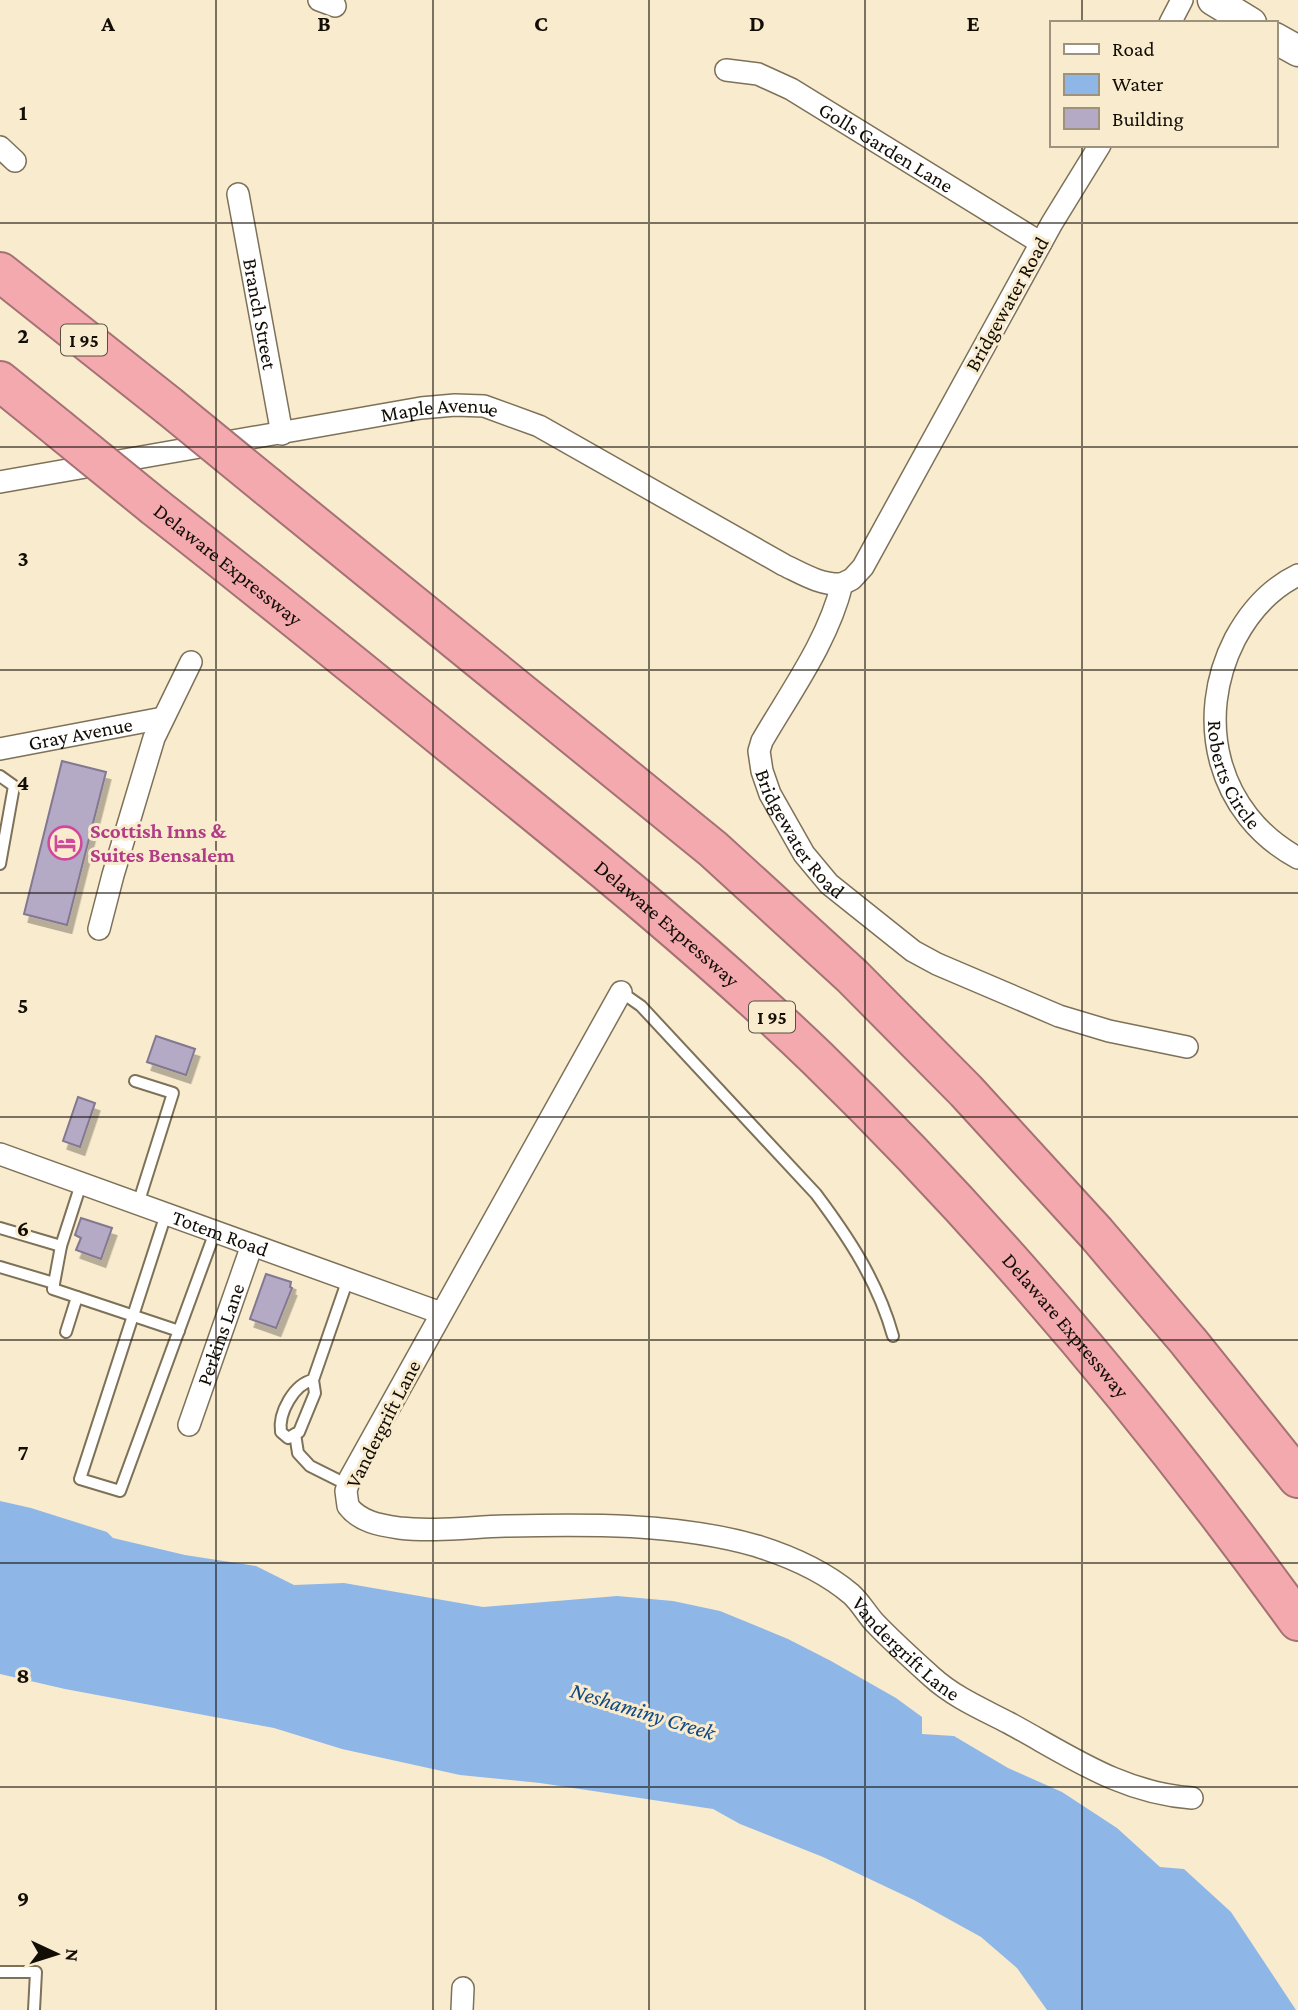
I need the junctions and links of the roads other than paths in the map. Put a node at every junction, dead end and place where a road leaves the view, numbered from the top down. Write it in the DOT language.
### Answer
graph roads {
  1 [pos="1182,0"];
  2 [pos="1213,0"];
  3 [pos="1171,21"];
  4 [pos="1248,21"];
  5 [pos="1277,38"];
  6 [pos="1298,51"];
  7 [pos="726,70"];
  8 [pos="1099,147"];
  9 [pos="239,194"];
  10 [pos="1041,243"];
  11 [pos="0,272"];
  12 [pos="0,381"];
  13 [pos="282,434"];
  14 [pos="0,482"];
  15 [pos="1298,575"];
  16 [pos="842,584"];
  17 [pos="191,662"];
  18 [pos="163,718"];
  19 [pos="0,749"];
  20 [pos="0,776"];
  21 [pos="1298,858"];
  22 [pos="0,864"];
  23 [pos="99,929"];
  24 [pos="621,992"];
  25 [pos="1187,1047"];
  26 [pos="135,1081"];
  27 [pos="0,1154"];
  28 [pos="81,1184"];
  29 [pos="138,1204"];
  30 [pos="166,1214"];
  31 [pos="0,1228"];
  32 [pos="215,1232"];
  33 [pos="252,1245"];
  34 [pos="61,1246"];
  35 [pos="0,1267"];
  36 [pos="348,1279"];
  37 [pos="54,1283"];
  38 [pos="77,1297"];
  39 [pos="441,1313"];
  40 [pos="134,1314"];
  41 [pos="179,1331"];
  42 [pos="66,1332"];
  43 [pos="893,1336"];
  44 [pos="313,1380"];
  45 [pos="189,1424"];
  46 [pos="295,1434"];
  47 [pos="1298,1478"];
  48 [pos="348,1485"];
  49 [pos="1298,1621"];
  50 [pos="1192,1798"];
  51 [pos="0,1972"];
  52 [pos="463,1989"];
  53 [pos="34,2010"];
  54 [pos="463,2010"];
  1 -- 3 [label="street"];
  2 -- 4 [label="main road"];
  5 -- 6 [label="main road"];
  7 -- 10 [label="street, Golls Garden Lane"];
  8 -- 10 [label="street, Bridgewater Road"];
  9 -- 13 [label="street, Branch Street"];
  10 -- 16 [label="street, Bridgewater Road"];
  11 -- 47 [label="highway, I 95, bridge"];
  12 -- 49 [label="highway, Delaware Expressway / I 95, bridge"];
  13 -- 14 [label="street, Maple Avenue"];
  13 -- 16 [label="street, Maple Avenue"];
  15 -- 21 [label="street, Roberts Circle"];
  16 -- 25 [label="street, Bridgewater Road"];
  17 -- 18 [label="street"];
  18 -- 19 [label="street, Gray Avenue"];
  18 -- 23 [label="street"];
  20 -- 22 [label="lane"];
  24 -- 39 [label="street, Vandergrift Lane"];
  24 -- 43 [label="lane, Vandergrift Lane"];
  26 -- 29 [label="lane"];
  27 -- 28 [label="street, Totem Road"];
  28 -- 29 [label="street, Totem Road"];
  28 -- 34 [label="lane"];
  29 -- 30 [label="street, Totem Road"];
  30 -- 32 [label="street, Totem Road"];
  30 -- 40 [label="lane"];
  31 -- 34 [label="lane"];
  32 -- 33 [label="street, Totem Road"];
  32 -- 41 [label="lane"];
  33 -- 36 [label="street, Totem Road"];
  33 -- 45 [label="street, Perkins Lane"];
  34 -- 37 [label="lane"];
  35 -- 37 [label="lane"];
  36 -- 39 [label="street, Totem Road"];
  36 -- 44 [label="lane"];
  37 -- 38 [label="lane"];
  38 -- 40 [label="lane"];
  38 -- 42 [label="lane"];
  39 -- 48 [label="street, Vandergrift Lane"];
  40 -- 41 [label="lane"];
  40 -- 41 [label="lane"];
  44 -- 46 [label="lane"];
  44 -- 46 [label="lane"];
  46 -- 48 [label="lane"];
  48 -- 50 [label="street, Vandergrift Lane"];
  51 -- 53 [label="lane"];
  52 -- 54 [label="street"];
}
